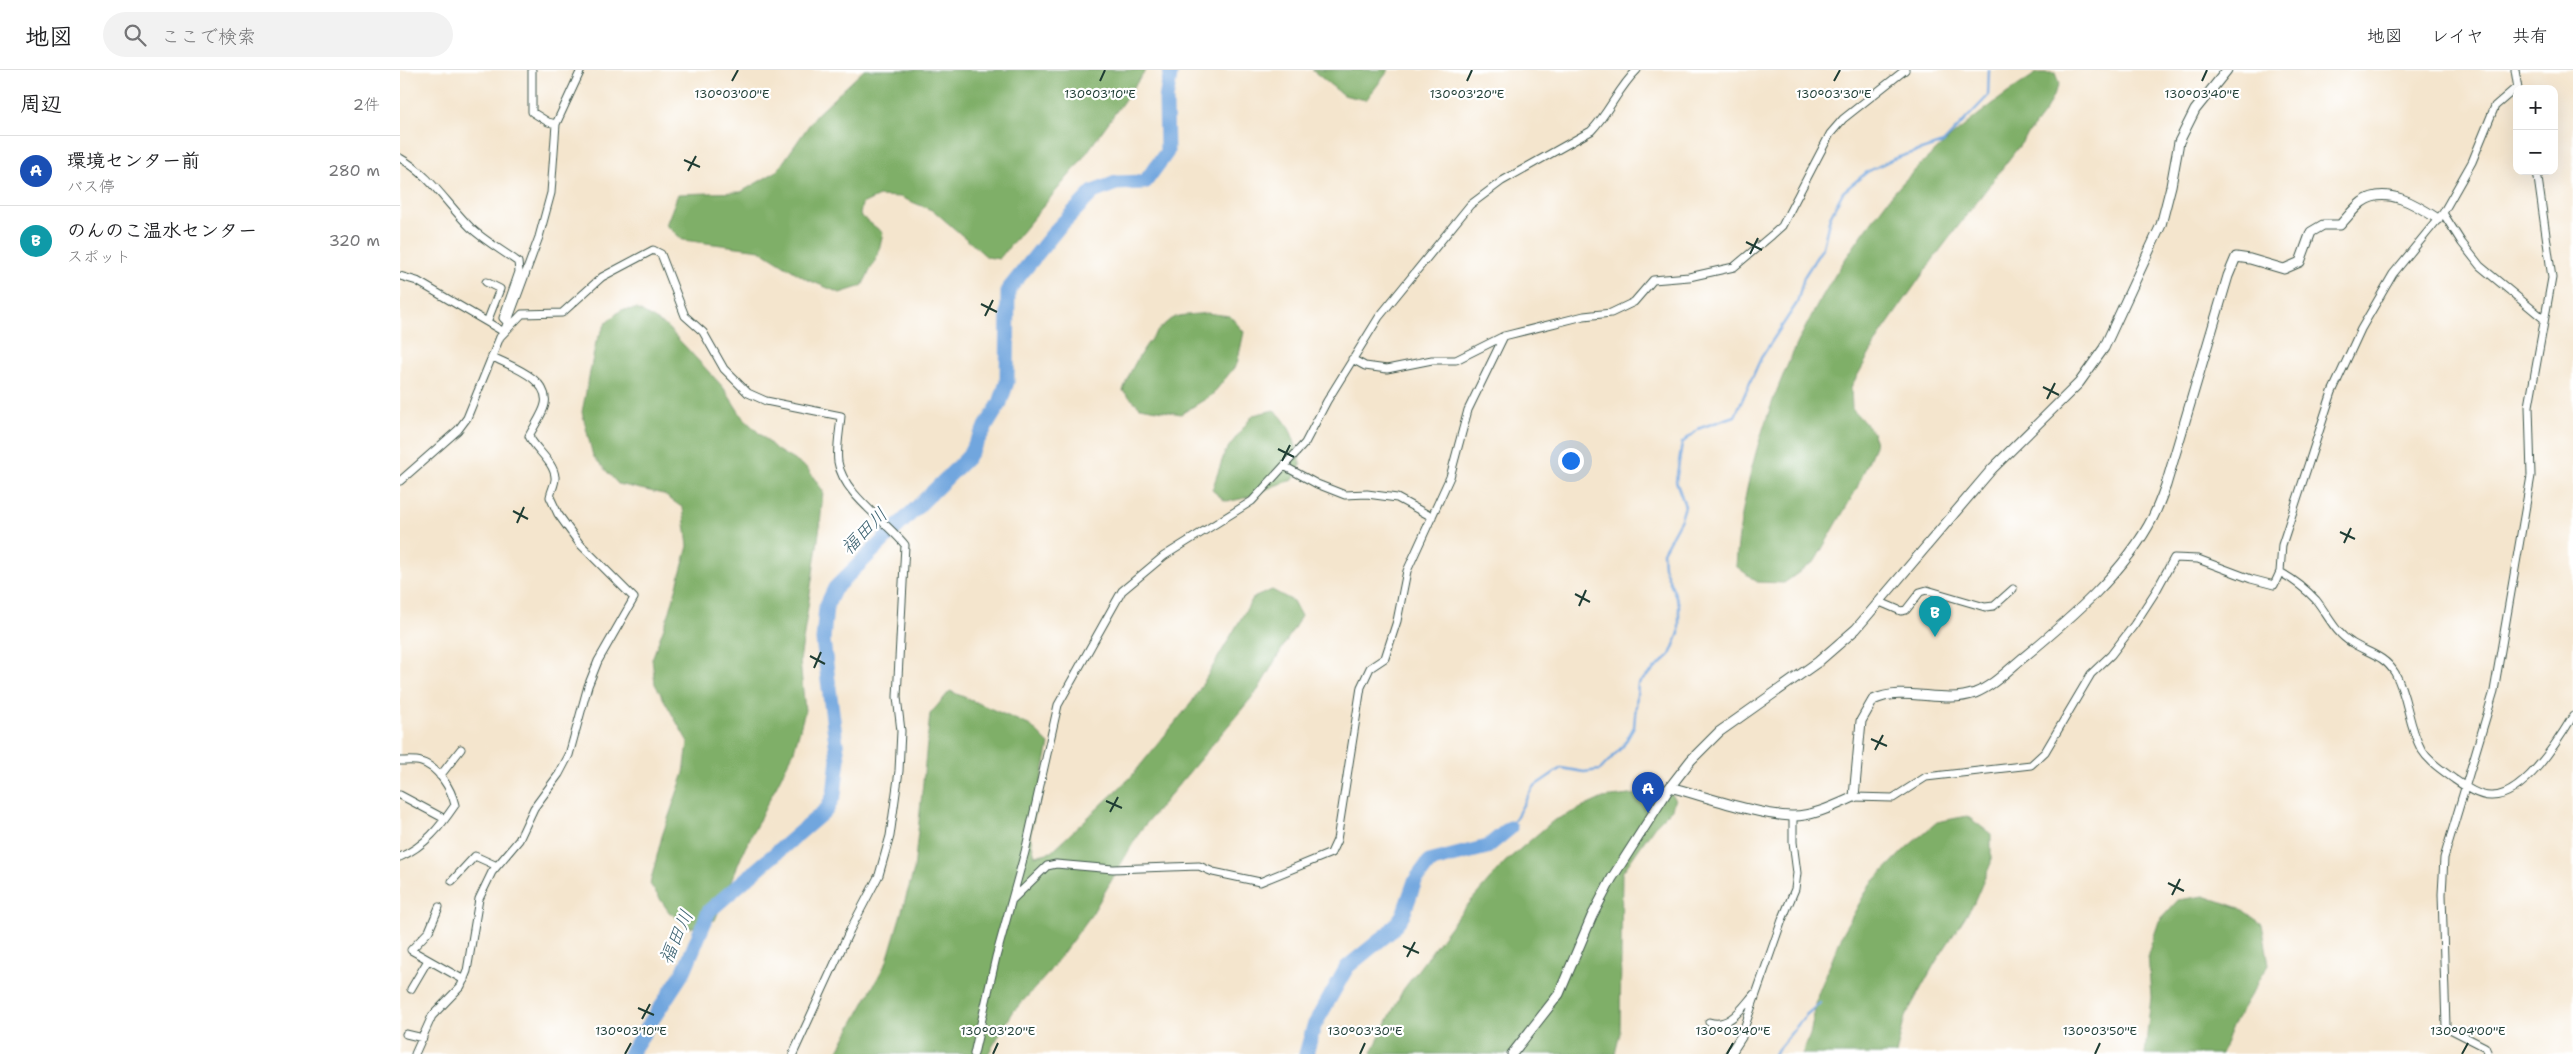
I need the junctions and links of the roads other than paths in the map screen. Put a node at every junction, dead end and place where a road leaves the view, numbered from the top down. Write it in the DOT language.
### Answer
graph roads {
  1 [pos="532,70"];
  2 [pos="582,70"];
  3 [pos="1637,70"];
  4 [pos="1905,70"];
  5 [pos="2227,70"];
  6 [pos="2515,70"];
  7 [pos="2517,85"];
  8 [pos="2513,91"];
  9 [pos="556,124"];
  10 [pos="401,160"];
  11 [pos="2538,175"];
  12 [pos="2440,216"];
  13 [pos="400,276"];
  14 [pos="486,282"];
  15 [pos="2544,319"];
  16 [pos="487,322"];
  17 [pos="508,322"];
  18 [pos="504,332"];
  19 [pos="1504,336"];
  20 [pos="493,357"];
  21 [pos="1352,359"];
  22 [pos="1284,466"];
  23 [pos="400,481"];
  24 [pos="1432,517"];
  25 [pos="2280,572"];
  26 [pos="2013,589"];
  27 [pos="1880,602"];
  28 [pos="2573,716"];
  29 [pos="461,749"];
  30 [pos="400,761"];
  31 [pos="440,776"];
  32 [pos="1670,787"];
  33 [pos="2466,788"];
  34 [pos="400,795"];
  35 [pos="1854,797"];
  36 [pos="1793,816"];
  37 [pos="445,819"];
  38 [pos="400,857"];
  39 [pos="496,866"];
  40 [pos="452,881"];
  41 [pos="1012,901"];
  42 [pos="439,907"];
  43 [pos="428,960"];
  44 [pos="464,980"];
  45 [pos="411,989"];
  46 [pos="1757,990"];
  47 [pos="1709,1022"];
  48 [pos="406,1034"];
  49 [pos="422,1038"];
  50 [pos="1741,1038"];
  51 [pos="415,1054"];
  52 [pos="793,1054"];
  53 [pos="974,1054"];
  54 [pos="1512,1054"];
  55 [pos="1730,1054"];
  56 [pos="2488,1054"];
  1 -- 9 [label="street"];
  2 -- 9 [label="street"];
  3 -- 21 [label="street"];
  4 -- 19 [label="street"];
  5 -- 27 [label="street"];
  6 -- 7 [label="street"];
  8 -- 12 [label="street"];
  9 -- 17 [label="street"];
  10 -- 17 [label="street"];
  11 -- 15 [label="street"];
  12 -- 15 [label="street"];
  12 -- 25 [label="street"];
  12 -- 35 [label="street"];
  13 -- 16 [label="street"];
  14 -- 16 [label="street"];
  15 -- 33 [label="street"];
  16 -- 18 [label="street"];
  17 -- 18 [label="street"];
  18 -- 20 [label="street"];
  18 -- 52 [label="street"];
  19 -- 21 [label="street"];
  19 -- 24 [label="street"];
  20 -- 23 [label="street"];
  20 -- 39 [label="street"];
  21 -- 22 [label="street"];
  22 -- 24 [label="street"];
  22 -- 41 [label="street"];
  24 -- 41 [label="street"];
  25 -- 33 [label="street"];
  25 -- 35 [label="street"];
  26 -- 27 [label="street"];
  27 -- 32 [label="street"];
  28 -- 33 [label="street"];
  29 -- 31 [label="street"];
  30 -- 31 [label="street"];
  31 -- 37 [label="street"];
  32 -- 36 [label="street"];
  32 -- 54 [label="street"];
  33 -- 56 [label="street"];
  34 -- 37 [label="street"];
  35 -- 36 [label="street"];
  36 -- 46 [label="street"];
  37 -- 38 [label="street"];
  39 -- 40 [label="street"];
  39 -- 44 [label="street"];
  41 -- 53 [label="street"];
  42 -- 43 [label="street"];
  43 -- 44 [label="street"];
  43 -- 45 [label="street"];
  44 -- 49 [label="street"];
  46 -- 47 [label="street"];
  46 -- 50 [label="street"];
  48 -- 49 [label="street"];
  49 -- 51 [label="street"];
  50 -- 55 [label="street"];
}
